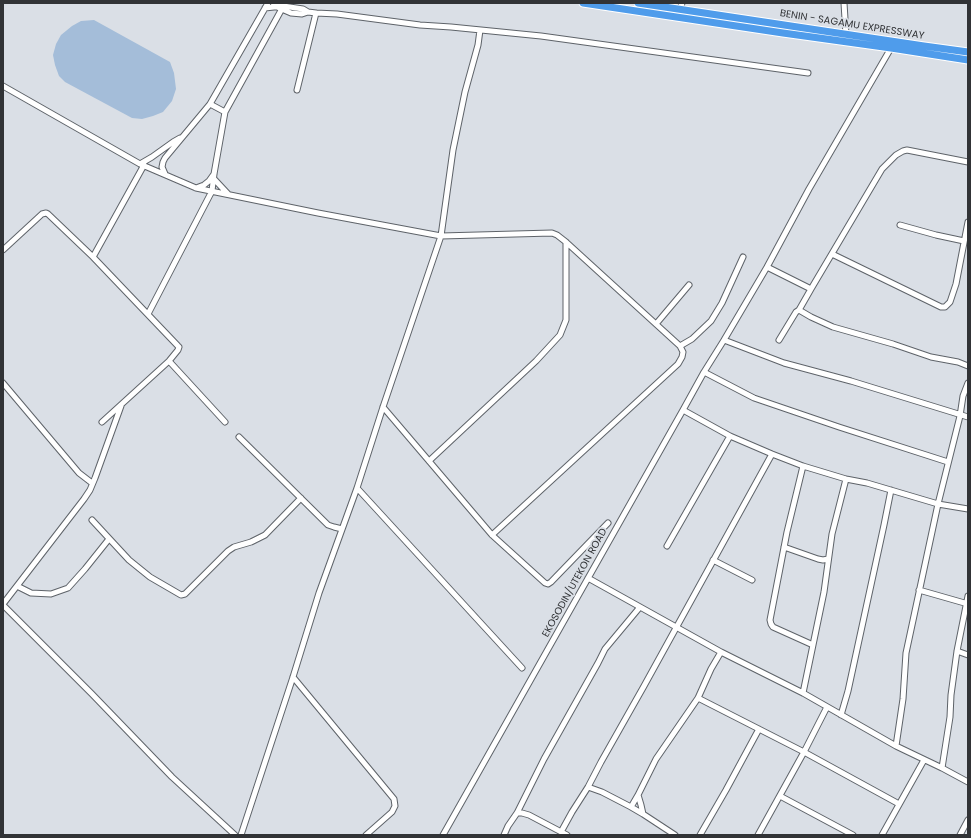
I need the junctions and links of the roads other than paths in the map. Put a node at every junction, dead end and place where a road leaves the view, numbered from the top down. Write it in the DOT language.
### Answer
graph roads {
  1 [pos="292,3"];
  2 [pos="583,3"];
  3 [pos="638,3"];
  4 [pos="844,3"];
  5 [pos="659,5"];
  6 [pos="267,6"];
  7 [pos="681,6"];
  8 [pos="280,7"];
  9 [pos="297,8"];
  10 [pos="308,12"];
  11 [pos="316,13"];
  12 [pos="480,30"];
  13 [pos="846,35"];
  14 [pos="891,48"];
  15 [pos="968,52"];
  16 [pos="968,60"];
  17 [pos="808,73"];
  18 [pos="3,86"];
  19 [pos="297,90"];
  20 [pos="210,104"];
  21 [pos="225,112"];
  22 [pos="182,137"];
  23 [pos="968,162"];
  24 [pos="142,164"];
  25 [pos="165,174"];
  26 [pos="214,176"];
  27 [pos="196,188"];
  28 [pos="212,191"];
  29 [pos="229,194"];
  30 [pos="968,222"];
  31 [pos="900,225"];
  32 [pos="441,236"];
  33 [pos="964,240"];
  34 [pos="566,242"];
  35 [pos="3,250"];
  36 [pos="832,254"];
  37 [pos="93,257"];
  38 [pos="743,257"];
  39 [pos="767,266"];
  40 [pos="689,284"];
  41 [pos="811,289"];
  42 [pos="799,310"];
  43 [pos="148,314"];
  44 [pos="656,324"];
  45 [pos="724,340"];
  46 [pos="779,340"];
  47 [pos="680,346"];
  48 [pos="169,361"];
  49 [pos="968,366"];
  50 [pos="704,372"];
  51 [pos="3,383"];
  52 [pos="968,383"];
  53 [pos="121,405"];
  54 [pos="382,407"];
  55 [pos="684,410"];
  56 [pos="960,416"];
  57 [pos="968,417"];
  58 [pos="102,422"];
  59 [pos="224,422"];
  60 [pos="730,436"];
  61 [pos="239,437"];
  62 [pos="772,454"];
  63 [pos="429,461"];
  64 [pos="948,462"];
  65 [pos="803,466"];
  66 [pos="846,479"];
  67 [pos="92,483"];
  68 [pos="357,488"];
  69 [pos="891,490"];
  70 [pos="301,498"];
  71 [pos="938,504"];
  72 [pos="968,509"];
  73 [pos="92,520"];
  74 [pos="608,523"];
  75 [pos="342,529"];
  76 [pos="492,535"];
  77 [pos="109,539"];
  78 [pos="667,546"];
  79 [pos="784,547"];
  80 [pos="828,559"];
  81 [pos="713,560"];
  82 [pos="588,578"];
  83 [pos="752,580"];
  84 [pos="17,586"];
  85 [pos="919,590"];
  86 [pos="968,596"];
  87 [pos="967,604"];
  88 [pos="3,605"];
  89 [pos="640,607"];
  90 [pos="676,627"];
  91 [pos="813,645"];
  92 [pos="957,651"];
  93 [pos="721,652"];
  94 [pos="968,655"];
  95 [pos="522,668"];
  96 [pos="293,678"];
  97 [pos="803,693"];
  98 [pos="698,698"];
  99 [pos="827,707"];
  100 [pos="841,715"];
  101 [pos="759,729"];
  102 [pos="896,746"];
  103 [pos="804,752"];
  104 [pos="924,760"];
  105 [pos="942,768"];
  106 [pos="968,782"];
  107 [pos="588,787"];
  108 [pos="638,795"];
  109 [pos="780,796"];
  110 [pos="900,804"];
  111 [pos="631,807"];
  112 [pos="517,813"];
  113 [pos="643,814"];
  114 [pos="968,820"];
  115 [pos="561,832"];
  116 [pos="235,835"];
  117 [pos="241,835"];
  118 [pos="366,835"];
  119 [pos="444,835"];
  120 [pos="504,835"];
  121 [pos="567,835"];
  122 [pos="675,835"];
  123 [pos="700,835"];
  124 [pos="758,835"];
  125 [pos="853,835"];
  126 [pos="882,835"];
  127 [pos="960,835"];
  1 -- 9 [label="street"];
  2 -- 14 [label="highway"];
  3 -- 5 [label="highway, BENIN - SAGAMU EXPRESSWAY"];
  4 -- 13 [label="street"];
  5 -- 7 [label="highway, BENIN - SAGAMU EXPRESSWAY"];
  6 -- 8 [label="street"];
  6 -- 20 [label="street"];
  7 -- 13 [label="highway, BENIN - SAGAMU EXPRESSWAY"];
  8 -- 9 [label="street"];
  8 -- 10 [label="street"];
  8 -- 21 [label="street"];
  9 -- 10 [label="street"];
  10 -- 11 [label="street"];
  11 -- 12 [label="street"];
  11 -- 19 [label="street"];
  12 -- 17 [label="street"];
  12 -- 32 [label="street"];
  13 -- 15 [label="highway, BENIN - SAGAMU EXPRESSWAY"];
  14 -- 16 [label="highway"];
  14 -- 39 [label="street, EKOSODIN/UTEKON ROAD"];
  18 -- 24 [label="street"];
  20 -- 21 [label="street"];
  20 -- 22 [label="street"];
  21 -- 26 [label="street"];
  22 -- 24 [label="street"];
  22 -- 25 [label="street"];
  23 -- 36 [label="street"];
  24 -- 25 [label="street"];
  24 -- 37 [label="street"];
  25 -- 27 [label="street"];
  26 -- 27 [label="street"];
  26 -- 28 [label="street"];
  26 -- 29 [label="street"];
  27 -- 28 [label="street"];
  28 -- 29 [label="street"];
  28 -- 43 [label="street"];
  29 -- 32 [label="street"];
  30 -- 33 [label="street"];
  31 -- 33 [label="street"];
  32 -- 34 [label="street"];
  32 -- 54 [label="street"];
  33 -- 36 [label="street"];
  34 -- 44 [label="street"];
  34 -- 63 [label="street"];
  35 -- 37 [label="street"];
  36 -- 41 [label="street"];
  37 -- 43 [label="street"];
  38 -- 47 [label="street"];
  39 -- 41 [label="street"];
  39 -- 45 [label="street, EKOSODIN/UTEKON ROAD"];
  40 -- 44 [label="street"];
  41 -- 42 [label="street"];
  42 -- 46 [label="street"];
  42 -- 49 [label="street"];
  43 -- 48 [label="street"];
  44 -- 47 [label="street"];
  45 -- 50 [label="street, EKOSODIN/UTEKON ROAD"];
  45 -- 56 [label="street"];
  47 -- 76 [label="street"];
  48 -- 53 [label="street"];
  48 -- 59 [label="street"];
  50 -- 55 [label="street, EKOSODIN/UTEKON ROAD"];
  50 -- 64 [label="street"];
  51 -- 67 [label="street"];
  52 -- 56 [label="street"];
  53 -- 58 [label="street"];
  53 -- 67 [label="street"];
  54 -- 63 [label="street"];
  54 -- 68 [label="street"];
  55 -- 60 [label="street"];
  55 -- 82 [label="street, EKOSODIN/UTEKON ROAD"];
  56 -- 57 [label="street"];
  56 -- 64 [label="street"];
  60 -- 62 [label="street"];
  60 -- 78 [label="street"];
  61 -- 70 [label="street"];
  62 -- 65 [label="street"];
  62 -- 81 [label="street"];
  63 -- 76 [label="street"];
  64 -- 71 [label="street"];
  65 -- 66 [label="street"];
  65 -- 79 [label="street"];
  66 -- 69 [label="street"];
  66 -- 80 [label="street"];
  67 -- 84 [label="street"];
  68 -- 75 [label="street"];
  68 -- 95 [label="street"];
  69 -- 71 [label="street"];
  69 -- 100 [label="street"];
  70 -- 75 [label="street"];
  70 -- 77 [label="street"];
  71 -- 72 [label="street"];
  71 -- 85 [label="street"];
  73 -- 77 [label="street"];
  74 -- 76 [label="street"];
  75 -- 96 [label="street"];
  77 -- 84 [label="street"];
  79 -- 80 [label="street"];
  79 -- 91 [label="street"];
  80 -- 91 [label="street"];
  81 -- 83 [label="street"];
  81 -- 90 [label="street"];
  82 -- 89 [label="street"];
  82 -- 119 [label="street, EKOSODIN/UTEKON ROAD"];
  84 -- 88 [label="street"];
  85 -- 87 [label="street"];
  85 -- 102 [label="street"];
  86 -- 87 [label="street"];
  87 -- 92 [label="street"];
  88 -- 116 [label="street"];
  89 -- 90 [label="street"];
  89 -- 112 [label="street"];
  90 -- 93 [label="street"];
  90 -- 107 [label="street"];
  91 -- 97 [label="street"];
  92 -- 94 [label="street"];
  92 -- 105 [label="street"];
  93 -- 97 [label="street"];
  93 -- 98 [label="street"];
  96 -- 117 [label="street"];
  96 -- 118 [label="street"];
  97 -- 99 [label="street"];
  98 -- 101 [label="street"];
  98 -- 108 [label="street"];
  99 -- 100 [label="street"];
  99 -- 103 [label="street"];
  100 -- 102 [label="street"];
  101 -- 103 [label="street"];
  101 -- 123 [label="street"];
  102 -- 104 [label="street"];
  103 -- 109 [label="street"];
  103 -- 110 [label="street"];
  104 -- 105 [label="street"];
  104 -- 110 [label="street"];
  105 -- 106 [label="street"];
  107 -- 111 [label="street"];
  107 -- 115 [label="street"];
  108 -- 111 [label="street"];
  108 -- 113 [label="street"];
  109 -- 124 [label="street"];
  109 -- 125 [label="street"];
  110 -- 126 [label="street"];
  111 -- 113 [label="street"];
  112 -- 115 [label="street"];
  112 -- 120 [label="street"];
  113 -- 122 [label="street"];
  114 -- 127 [label="street"];
  115 -- 121 [label="street"];
}
